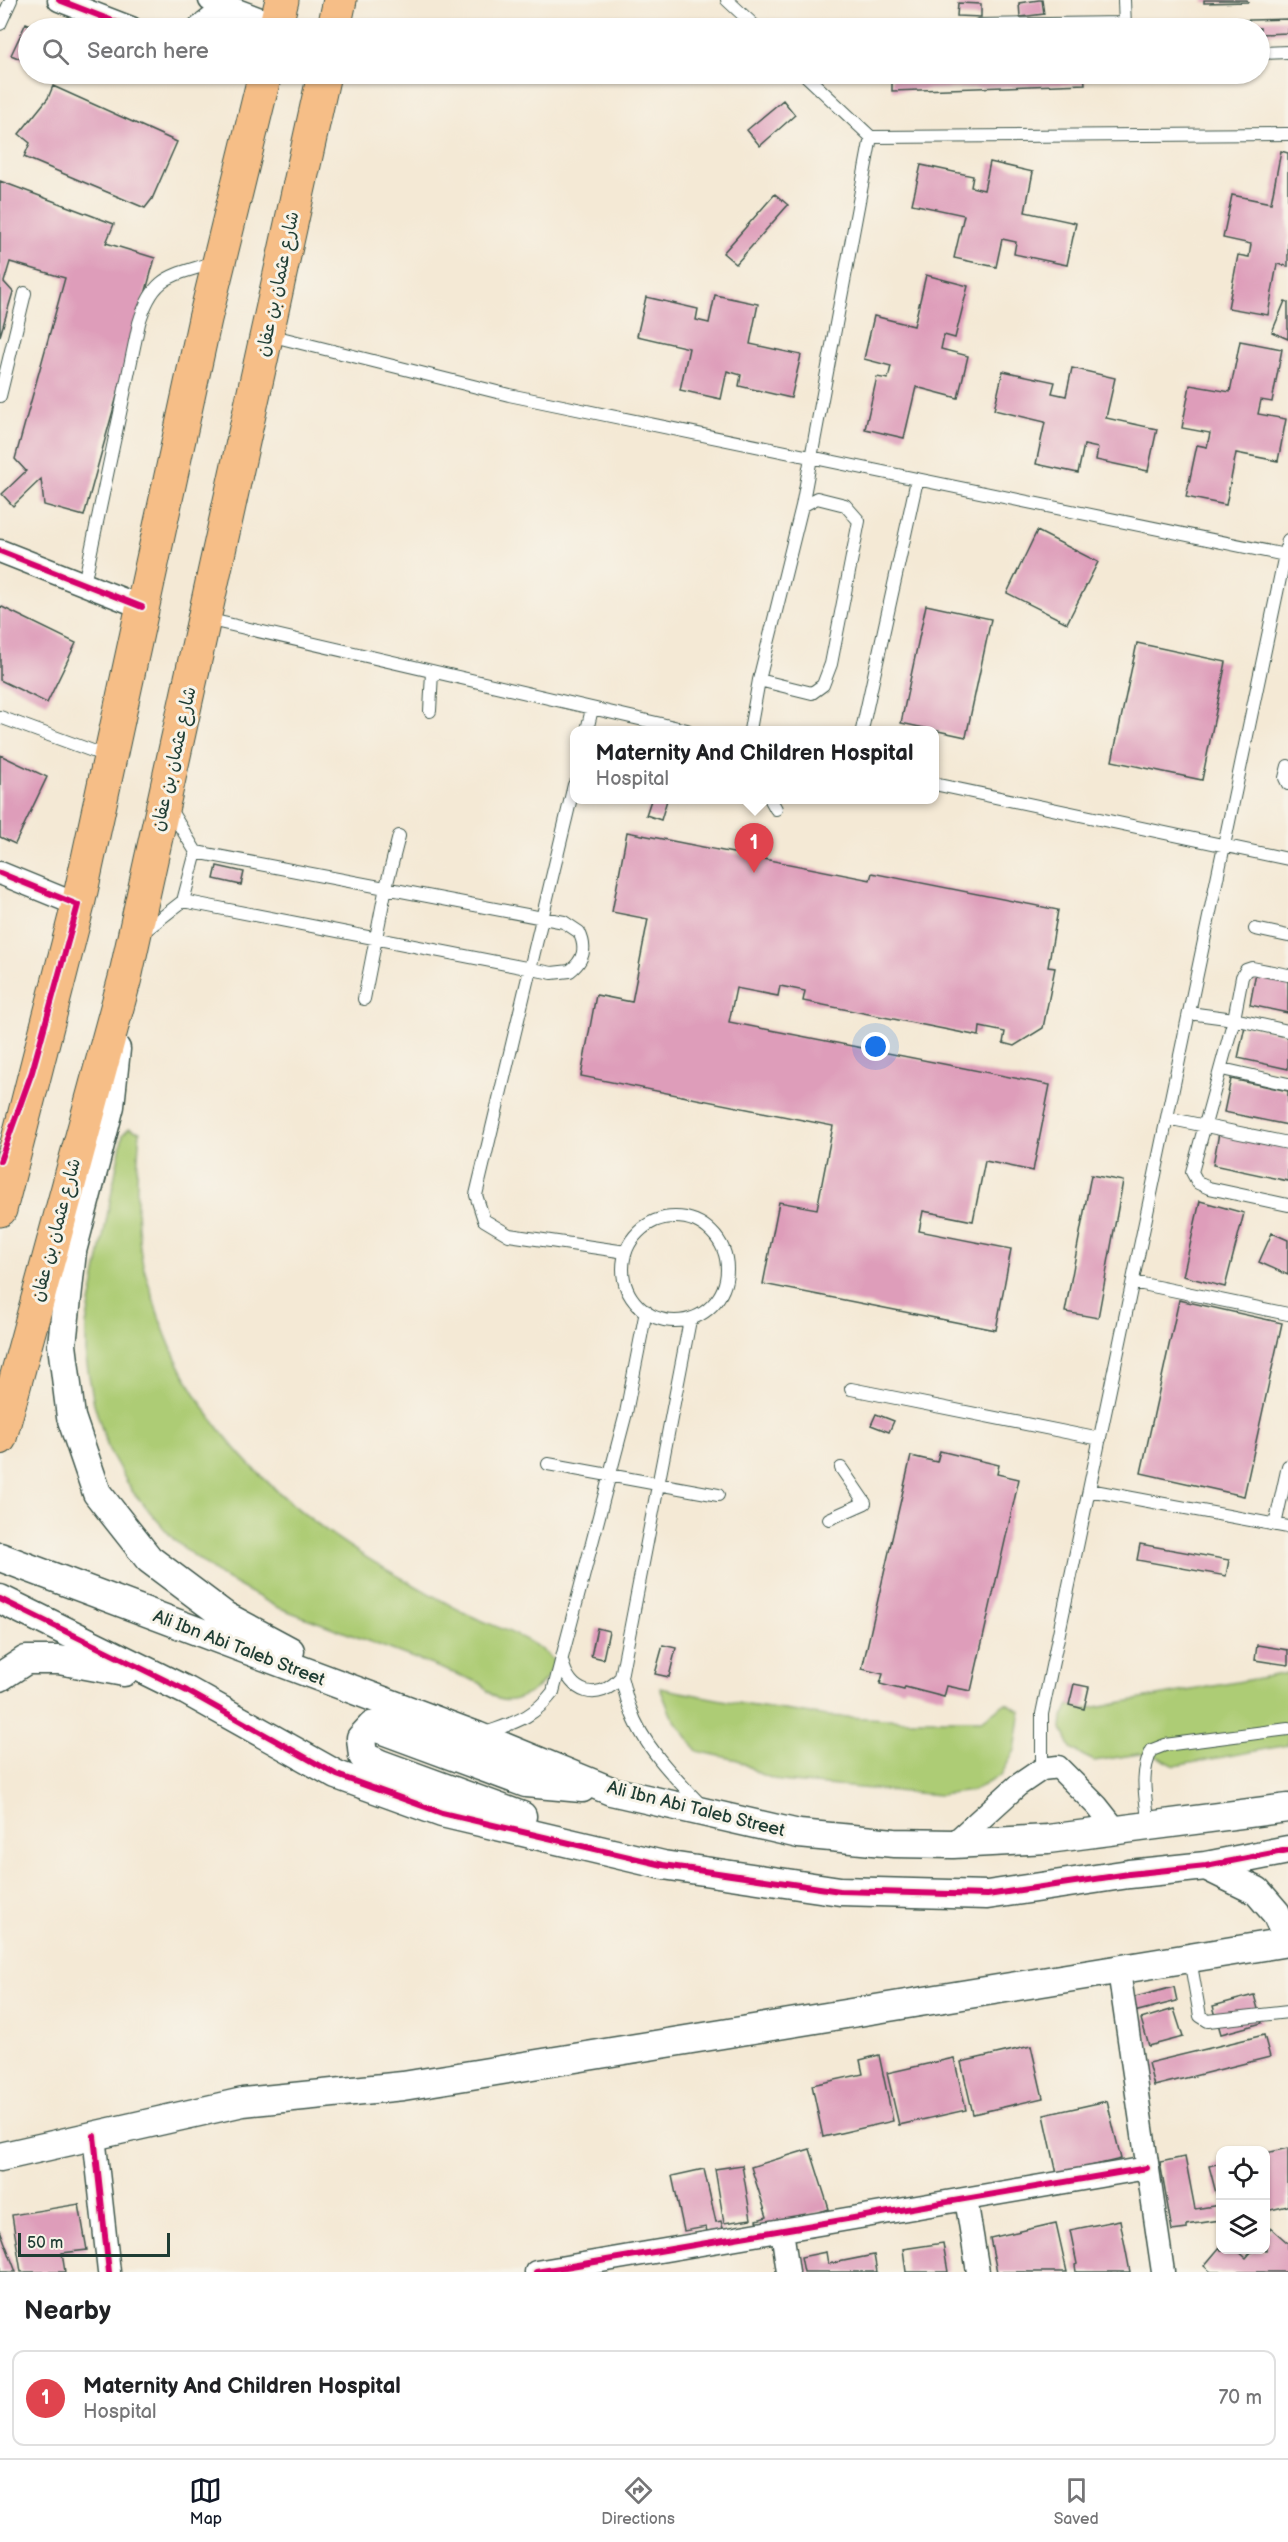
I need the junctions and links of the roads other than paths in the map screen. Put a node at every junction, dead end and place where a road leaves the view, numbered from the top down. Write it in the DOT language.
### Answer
graph roads {
  1 [pos="11,0"];
  2 [pos="59,0"];
  3 [pos="340,0"];
  4 [pos="727,0"];
  5 [pos="1124,0"];
  6 [pos="218,3"];
  7 [pos="105,18"];
  8 [pos="207,18"];
  9 [pos="278,18"];
  10 [pos="336,18"];
  11 [pos="746,18"];
  12 [pos="1125,18"];
  13 [pos="0,24"];
  14 [pos="1288,52"];
  15 [pos="1270,53"];
  16 [pos="255,84"];
  17 [pos="322,84"];
  18 [pos="815,84"];
  19 [pos="1288,134"];
  20 [pos="871,136"];
  21 [pos="219,261"];
  22 [pos="25,293"];
  23 [pos="267,335"];
  24 [pos="0,396"];
  25 [pos="812,458"];
  26 [pos="917,480"];
  27 [pos="802,506"];
  28 [pos="1288,540"];
  29 [pos="0,551"];
  30 [pos="1285,555"];
  31 [pos="84,584"];
  32 [pos="142,607"];
  33 [pos="205,619"];
  34 [pos="432,672"];
  35 [pos="759,680"];
  36 [pos="592,710"];
  37 [pos="430,711"];
  38 [pos="0,717"];
  39 [pos="588,726"];
  40 [pos="668,726"];
  41 [pos="751,726"];
  42 [pos="863,726"];
  43 [pos="110,757"];
  44 [pos="1288,766"];
  45 [pos="1288,784"];
  46 [pos="939,785"];
  47 [pos="165,801"];
  48 [pos="570,802"];
  49 [pos="399,836"];
  50 [pos="1224,846"];
  51 [pos="196,852"];
  52 [pos="1288,859"];
  53 [pos="0,873"];
  54 [pos="386,887"];
  55 [pos="183,901"];
  56 [pos="78,905"];
  57 [pos="543,917"];
  58 [pos="1255,929"];
  59 [pos="1288,936"];
  60 [pos="376,938"];
  61 [pos="134,939"];
  62 [pos="531,968"];
  63 [pos="1288,975"];
  64 [pos="124,978"];
  65 [pos="364,999"];
  66 [pos="1189,1013"];
  67 [pos="1234,1019"];
  68 [pos="1288,1031"];
  69 [pos="1222,1069"];
  70 [pos="1288,1084"];
  71 [pos="1167,1118"];
  72 [pos="1203,1127"];
  73 [pos="1288,1143"];
  74 [pos="0,1161"];
  75 [pos="1288,1204"];
  76 [pos="0,1210"];
  77 [pos="626,1251"];
  78 [pos="1133,1282"];
  79 [pos="646,1311"];
  80 [pos="1288,1314"];
  81 [pos="690,1320"];
  82 [pos="851,1389"];
  83 [pos="0,1438"];
  84 [pos="1100,1439"];
  85 [pos="548,1464"];
  86 [pos="1288,1466"];
  87 [pos="841,1468"];
  88 [pos="610,1476"];
  89 [pos="658,1485"];
  90 [pos="1089,1490"];
  91 [pos="718,1495"];
  92 [pos="829,1519"];
  93 [pos="1282,1526"];
  94 [pos="0,1557"];
  95 [pos="0,1599"];
  96 [pos="561,1660"];
  97 [pos="0,1677"];
  98 [pos="621,1677"];
  99 [pos="577,1687"];
  100 [pos="187,1690"];
  101 [pos="553,1692"];
  102 [pos="392,1706"];
  103 [pos="1288,1729"];
  104 [pos="477,1736"];
  105 [pos="1042,1769"];
  106 [pos="611,1791"];
  107 [pos="1288,1808"];
  108 [pos="707,1812"];
  109 [pos="1149,1826"];
  110 [pos="1116,1830"];
  111 [pos="953,1844"];
  112 [pos="1288,1850"];
  113 [pos="663,1865"];
  114 [pos="1206,1866"];
  115 [pos="1288,1941"];
  116 [pos="1190,1959"];
  117 [pos="1119,1971"];
  118 [pos="1288,2012"];
  119 [pos="93,2136"];
  120 [pos="0,2157"];
  121 [pos="1147,2168"];
  122 [pos="966,2199"];
  123 [pos="782,2230"];
  124 [pos="109,2272"];
  125 [pos="536,2272"];
  126 [pos="788,2272"];
  127 [pos="978,2272"];
  128 [pos="1163,2272"];
  1 -- 13 [label="lane"];
  2 -- 7 [label="street"];
  3 -- 10 [label="main road"];
  4 -- 11 [label="lane"];
  5 -- 12 [label="lane"];
  6 -- 8 [label="street"];
  6 -- 9 [label="street"];
  14 -- 15 [label="lane"];
  16 -- 21 [label="main road"];
  17 -- 23 [label="main road, شارع عثمان بن عفان"];
  18 -- 20 [label="lane"];
  19 -- 20 [label="lane"];
  20 -- 25 [label="lane"];
  21 -- 31 [label="lane"];
  21 -- 32 [label="main road"];
  22 -- 24 [label="lane"];
  23 -- 25 [label="lane"];
  23 -- 33 [label="main road, شارع عثمان بن عفان"];
  25 -- 26 [label="lane"];
  25 -- 27 [label="lane"];
  26 -- 30 [label="lane"];
  26 -- 42 [label="lane"];
  27 -- 35 [label="lane"];
  27 -- 35 [label="lane"];
  28 -- 30 [label="lane"];
  29 -- 31 [label="street"];
  30 -- 50 [label="lane"];
  31 -- 32 [label="street"];
  32 -- 43 [label="main road"];
  33 -- 34 [label="lane"];
  33 -- 47 [label="main road, شارع عثمان بن عفان"];
  34 -- 36 [label="lane"];
  34 -- 37 [label="lane"];
  35 -- 41 [label="lane"];
  36 -- 39 [label="lane"];
  36 -- 40 [label="lane"];
  38 -- 43 [label="lane"];
  43 -- 56 [label="main road"];
  44 -- 45 [label="lane"];
  46 -- 50 [label="lane"];
  47 -- 51 [label="lane"];
  47 -- 61 [label="main road, شارع عثمان بن عفان"];
  48 -- 57 [label="lane"];
  49 -- 54 [label="lane"];
  50 -- 52 [label="lane"];
  50 -- 66 [label="lane"];
  51 -- 54 [label="lane"];
  51 -- 55 [label="lane"];
  53 -- 56 [label="street"];
  54 -- 57 [label="lane"];
  54 -- 60 [label="lane"];
  55 -- 60 [label="lane"];
  55 -- 61 [label="lane"];
  56 -- 74 [label="street"];
  56 -- 76 [label="main road"];
  57 -- 62 [label="lane"];
  57 -- 62 [label="lane"];
  58 -- 59 [label="lane"];
  60 -- 62 [label="lane"];
  60 -- 65 [label="lane"];
  61 -- 64 [label="main road, شارع عثمان بن عفان"];
  62 -- 77 [label="lane"];
  63 -- 67 [label="lane"];
  64 -- 83 [label="main road, شارع عثمان بن عفان"];
  64 -- 102 [label="street"];
  66 -- 67 [label="lane"];
  66 -- 71 [label="lane"];
  67 -- 68 [label="lane"];
  67 -- 69 [label="lane"];
  69 -- 70 [label="lane"];
  69 -- 72 [label="lane"];
  71 -- 72 [label="lane"];
  71 -- 78 [label="lane"];
  72 -- 73 [label="lane"];
  72 -- 75 [label="lane"];
  77 -- 79 [label="lane"];
  77 -- 81 [label="lane"];
  78 -- 80 [label="lane"];
  78 -- 84 [label="lane"];
  79 -- 81 [label="lane"];
  79 -- 88 [label="lane"];
  81 -- 89 [label="lane"];
  82 -- 84 [label="lane"];
  84 -- 90 [label="lane"];
  85 -- 88 [label="lane"];
  86 -- 93 [label="lane"];
  87 -- 92 [label="lane"];
  88 -- 89 [label="lane"];
  88 -- 96 [label="lane"];
  89 -- 91 [label="lane"];
  89 -- 98 [label="lane"];
  90 -- 93 [label="lane"];
  90 -- 105 [label="lane"];
  94 -- 102 [label="street, Ali Ibn Abi Taleb Street"];
  95 -- 100 [label="street"];
  96 -- 99 [label="lane"];
  96 -- 101 [label="lane"];
  97 -- 100 [label="street"];
  98 -- 99 [label="lane"];
  98 -- 108 [label="lane"];
  99 -- 101 [label="lane"];
  100 -- 113 [label="street"];
  101 -- 104 [label="lane"];
  102 -- 104 [label="street, Ali Ibn Abi Taleb Street"];
  103 -- 109 [label="lane"];
  104 -- 106 [label="street, Ali Ibn Abi Taleb Street"];
  105 -- 110 [label="street"];
  105 -- 111 [label="street"];
  106 -- 108 [label="street, Ali Ibn Abi Taleb Street"];
  106 -- 113 [label="street"];
  107 -- 109 [label="street, Ali Ibn Abi Taleb Street"];
  108 -- 111 [label="street, Ali Ibn Abi Taleb Street"];
  109 -- 110 [label="street, Ali Ibn Abi Taleb Street"];
  110 -- 111 [label="street, Ali Ibn Abi Taleb Street"];
  112 -- 114 [label="street"];
  113 -- 114 [label="street"];
  114 -- 115 [label="street"];
  115 -- 116 [label="street"];
  116 -- 117 [label="street"];
  116 -- 118 [label="lane"];
  117 -- 119 [label="street"];
  117 -- 121 [label="street"];
  119 -- 120 [label="street"];
  119 -- 124 [label="street"];
  121 -- 122 [label="street"];
  121 -- 128 [label="street"];
  122 -- 123 [label="street"];
  122 -- 127 [label="street"];
  123 -- 125 [label="street"];
  123 -- 126 [label="street"];
}
